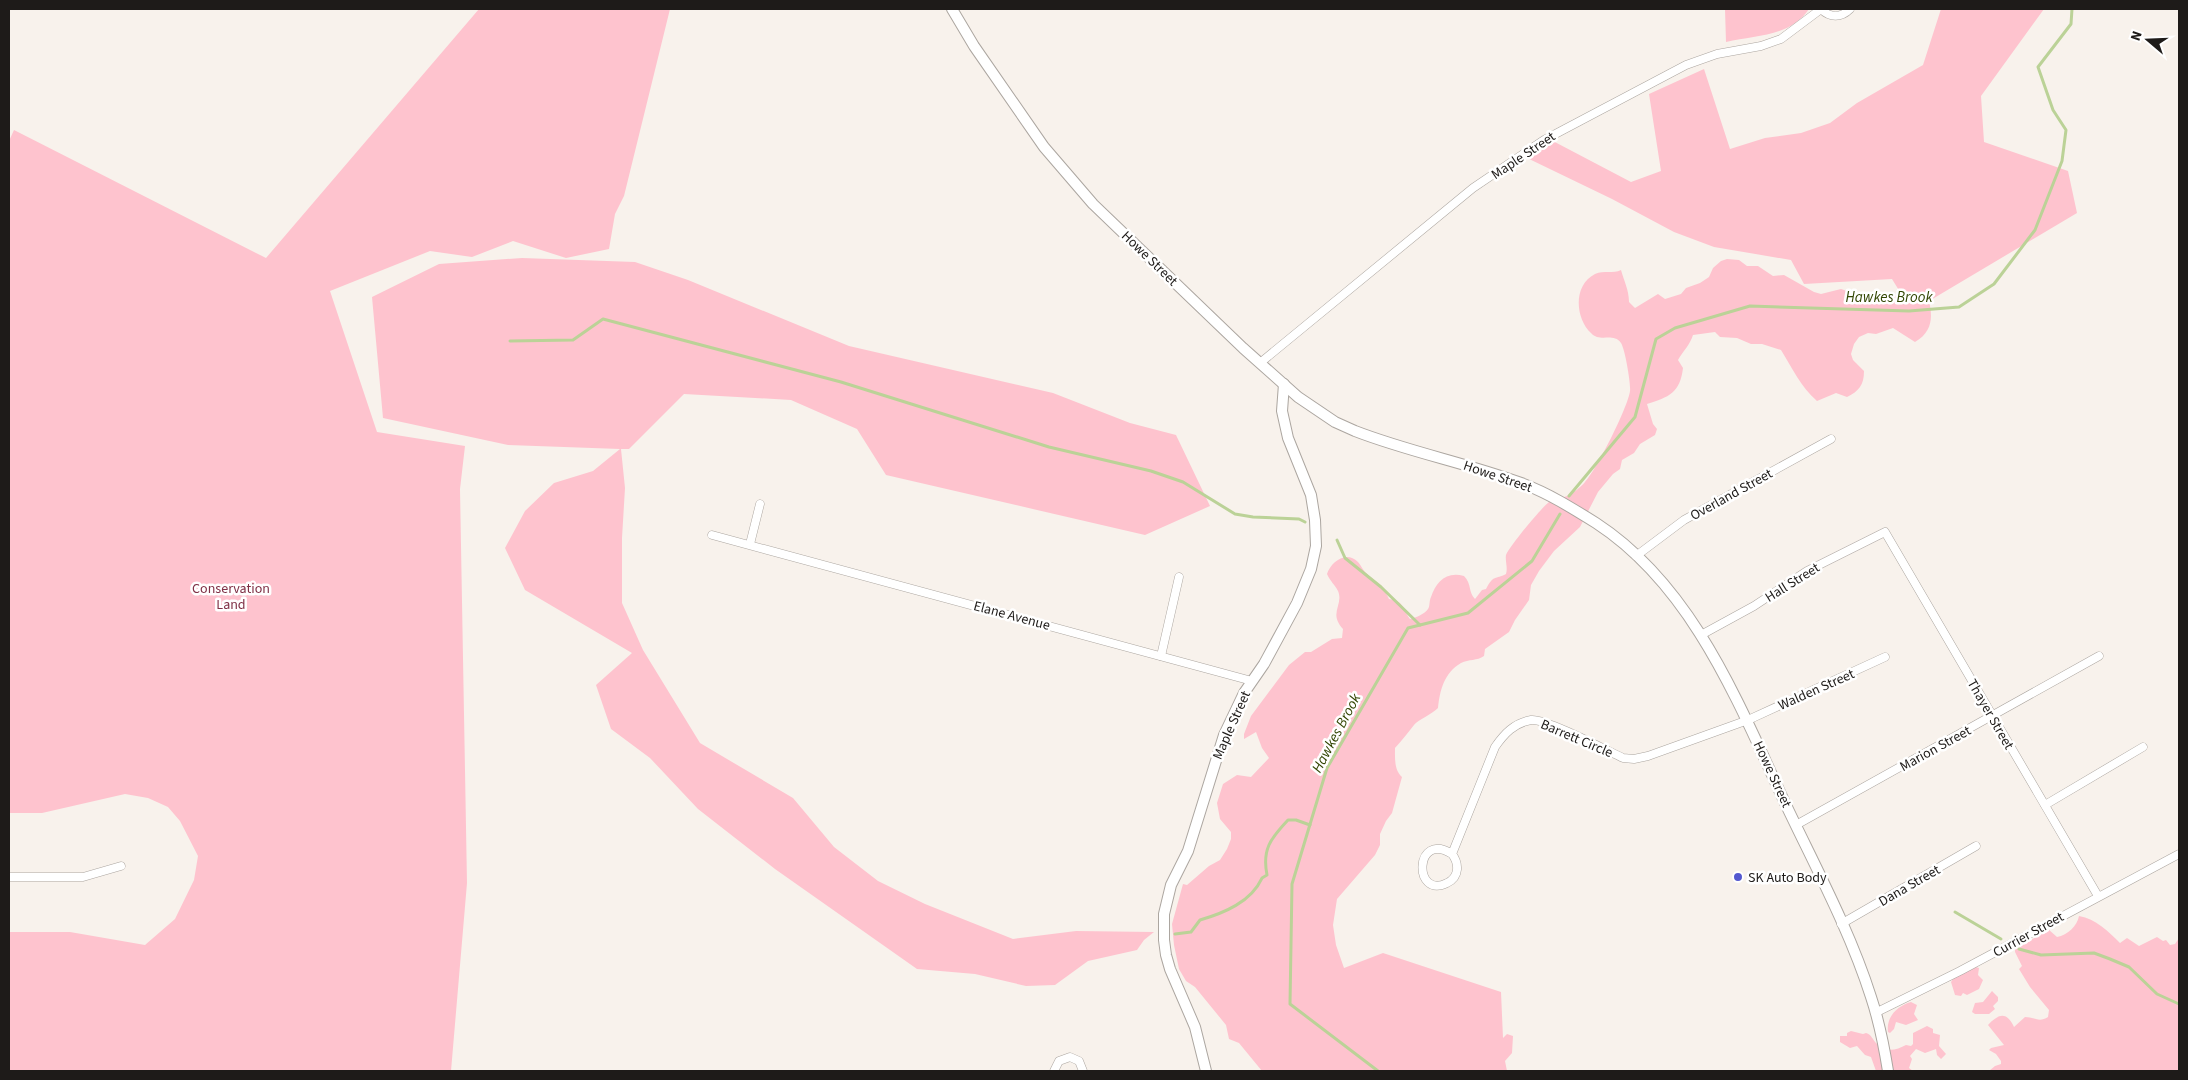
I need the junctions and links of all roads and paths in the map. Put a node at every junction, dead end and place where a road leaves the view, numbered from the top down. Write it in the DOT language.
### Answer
graph roads {
  1 [pos="952,9"];
  2 [pos="1821,9"];
  3 [pos="1850,9"];
  4 [pos="1260,363"];
  5 [pos="1284,384"];
  6 [pos="1831,439"];
  7 [pos="760,504"];
  8 [pos="1885,532"];
  9 [pos="712,535"];
  10 [pos="750,544"];
  11 [pos="1636,556"];
  12 [pos="1179,577"];
  13 [pos="1701,635"];
  14 [pos="1161,656"];
  15 [pos="2099,656"];
  16 [pos="1885,657"];
  17 [pos="1252,681"];
  18 [pos="1992,716"];
  19 [pos="1748,720"];
  20 [pos="2143,747"];
  21 [pos="2044,805"];
  22 [pos="1796,825"];
  23 [pos="1976,846"];
  24 [pos="1452,854"];
  25 [pos="2179,854"];
  26 [pos="120,866"];
  27 [pos="9,878"];
  28 [pos="2098,896"];
  29 [pos="1841,924"];
  30 [pos="1875,1013"];
  31 [pos="1054,1071"];
  32 [pos="1084,1071"];
  33 [pos="1206,1071"];
  34 [pos="1888,1071"];
  1 -- 4 [label="street, Howe Street"];
  2 -- 3 [label="street, Maple Street"];
  2 -- 4 [label="street, Maple Street"];
  4 -- 5 [label="street, Howe Street"];
  5 -- 11 [label="street, Howe Street"];
  5 -- 17 [label="street, Maple Street"];
  6 -- 11 [label="street, Overland Street"];
  7 -- 10 [label="street"];
  8 -- 13 [label="street, Hall Street"];
  8 -- 18 [label="street, Thayer Street"];
  9 -- 10 [label="street, Elane Avenue"];
  10 -- 14 [label="street, Elane Avenue"];
  11 -- 13 [label="street, Howe Street"];
  12 -- 14 [label="street"];
  13 -- 19 [label="street, Howe Street"];
  14 -- 17 [label="street, Elane Avenue"];
  15 -- 18 [label="street, Marion Street"];
  16 -- 19 [label="street, Walden Street"];
  17 -- 33 [label="street, Maple Street"];
  18 -- 21 [label="street, Thayer Street"];
  18 -- 22 [label="street, Marion Street"];
  19 -- 22 [label="street, Howe Street"];
  19 -- 24 [label="street, Barrett Circle"];
  20 -- 21 [label="street"];
  21 -- 28 [label="street, Thayer Street"];
  22 -- 29 [label="street, Howe Street"];
  23 -- 29 [label="street, Dana Street"];
  24 -- 24 [label="street, Barrett Circle"];
  25 -- 28 [label="street, Currier Street"];
  26 -- 27 [label="street"];
  28 -- 30 [label="street, Currier Street"];
  29 -- 30 [label="street, Howe Street"];
  30 -- 34 [label="street, Howe Street"];
  31 -- 32 [label="street"];
}
